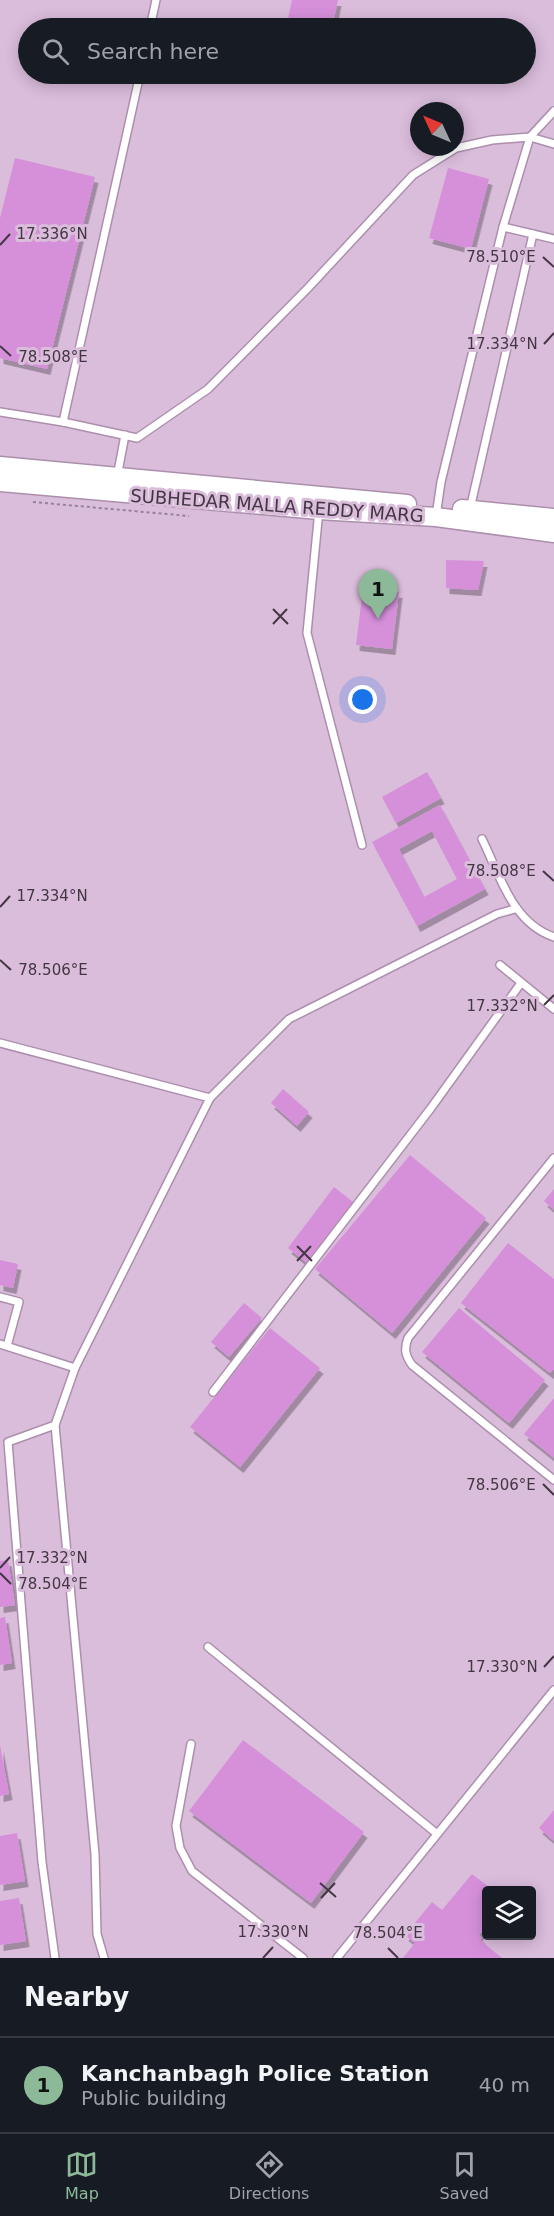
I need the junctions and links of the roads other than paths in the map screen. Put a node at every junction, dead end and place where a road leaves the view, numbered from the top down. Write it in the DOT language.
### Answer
graph roads {
  1 [pos="156,0"];
  2 [pos="152,18"];
  3 [pos="138,84"];
  4 [pos="554,111"];
  5 [pos="530,137"];
  6 [pos="554,144"];
  7 [pos="503,227"];
  8 [pos="533,234"];
  9 [pos="554,239"];
  10 [pos="0,412"];
  11 [pos="63,422"];
  12 [pos="125,435"];
  13 [pos="0,466"];
  14 [pos="117,478"];
  15 [pos="0,482"];
  16 [pos="319,510"];
  17 [pos="437,512"];
  18 [pos="469,516"];
  19 [pos="554,518"];
  20 [pos="554,533"];
  21 [pos="482,839"];
  22 [pos="362,845"];
  23 [pos="515,909"];
  24 [pos="554,937"];
  25 [pos="500,965"];
  26 [pos="521,982"];
  27 [pos="554,1009"];
  28 [pos="0,1043"];
  29 [pos="210,1098"];
  30 [pos="554,1158"];
  31 [pos="0,1297"];
  32 [pos="4,1345"];
  33 [pos="75,1368"];
  34 [pos="213,1392"];
  35 [pos="55,1425"];
  36 [pos="554,1480"];
  37 [pos="208,1647"];
  38 [pos="554,1690"];
  39 [pos="191,1744"];
  40 [pos="436,1833"];
  41 [pos="55,1958"];
  42 [pos="104,1958"];
  43 [pos="303,1958"];
  44 [pos="337,1958"];
  1 -- 2 [label="lane"];
  3 -- 11 [label="lane"];
  4 -- 5 [label="lane"];
  5 -- 6 [label="lane"];
  5 -- 7 [label="lane"];
  5 -- 12 [label="lane"];
  7 -- 8 [label="lane"];
  7 -- 17 [label="lane"];
  8 -- 9 [label="lane"];
  8 -- 18 [label="lane"];
  10 -- 11 [label="lane"];
  11 -- 12 [label="lane"];
  12 -- 14 [label="lane"];
  13 -- 14 [label="main road, SUBHEDAR MALLA REDDY MARG"];
  14 -- 17 [label="main road, SUBHEDAR MALLA REDDY MARG"];
  15 -- 16 [label="main road, SUBHEDAR MALLA REDDY MARG"];
  16 -- 17 [label="main road, SUBHEDAR MALLA REDDY MARG"];
  16 -- 22 [label="lane"];
  17 -- 18 [label="main road, SUBHEDAR MALLA REDDY MARG"];
  18 -- 19 [label="main road, SUBHEDAR MALLA REDDY MARG"];
  18 -- 20 [label="main road, SUBHEDAR MALLA REDDY MARG"];
  21 -- 23 [label="lane"];
  23 -- 24 [label="lane"];
  23 -- 29 [label="lane"];
  25 -- 26 [label="lane"];
  26 -- 27 [label="lane"];
  26 -- 34 [label="lane"];
  28 -- 29 [label="lane"];
  29 -- 33 [label="lane"];
  30 -- 36 [label="lane"];
  31 -- 32 [label="lane"];
  32 -- 33 [label="lane"];
  33 -- 35 [label="lane"];
  35 -- 41 [label="lane"];
  35 -- 42 [label="lane"];
  37 -- 40 [label="lane"];
  38 -- 40 [label="lane"];
  39 -- 43 [label="lane"];
  40 -- 44 [label="lane"];
}
